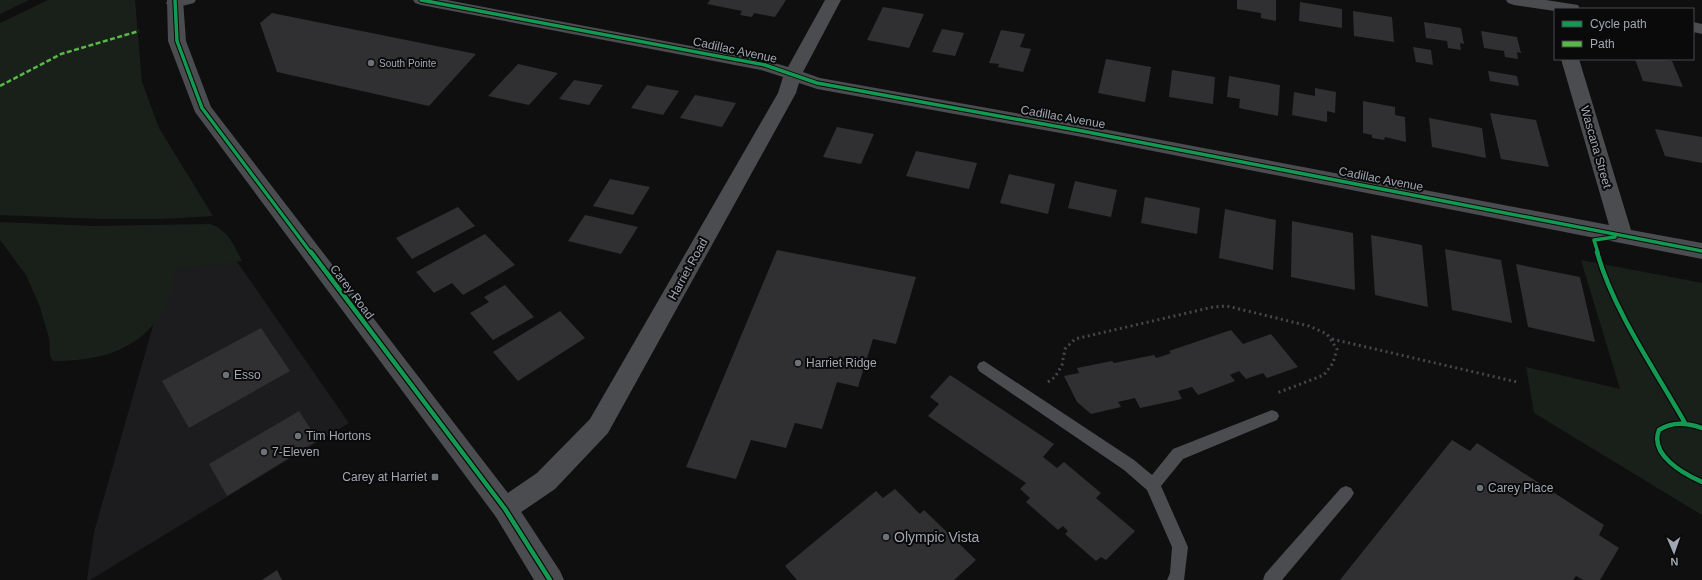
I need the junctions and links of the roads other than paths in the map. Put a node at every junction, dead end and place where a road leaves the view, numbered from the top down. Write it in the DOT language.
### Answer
graph roads {
  1 [pos="422,0"];
  2 [pos="833,0"];
  3 [pos="1514,0"];
  4 [pos="179,1"];
  5 [pos="1555,5"];
  6 [pos="1568,8"];
  7 [pos="1570,60"];
  8 [pos="793,74"];
  9 [pos="1622,235"];
  10 [pos="1702,251"];
  11 [pos="984,367"];
  12 [pos="1272,416"];
  13 [pos="1153,485"];
  14 [pos="1346,493"];
  15 [pos="505,509"];
  16 [pos="550,580"];
  17 [pos="1175,580"];
  18 [pos="1271,580"];
  1 -- 8 [label="street, Cadillac Avenue"];
  2 -- 8 [label="street, Harriet Road"];
  3 -- 5 [label="street"];
  4 -- 15 [label="street, Carey Road"];
  5 -- 6 [label="street"];
  7 -- 9 [label="street, Wascana Street"];
  8 -- 9 [label="street, Cadillac Avenue"];
  8 -- 15 [label="street, Harriet Road"];
  9 -- 10 [label="street, Cadillac Avenue"];
  11 -- 13 [label="lane"];
  12 -- 13 [label="lane"];
  13 -- 17 [label="lane"];
  14 -- 18 [label="lane"];
  15 -- 16 [label="street, Carey Road"];
}
